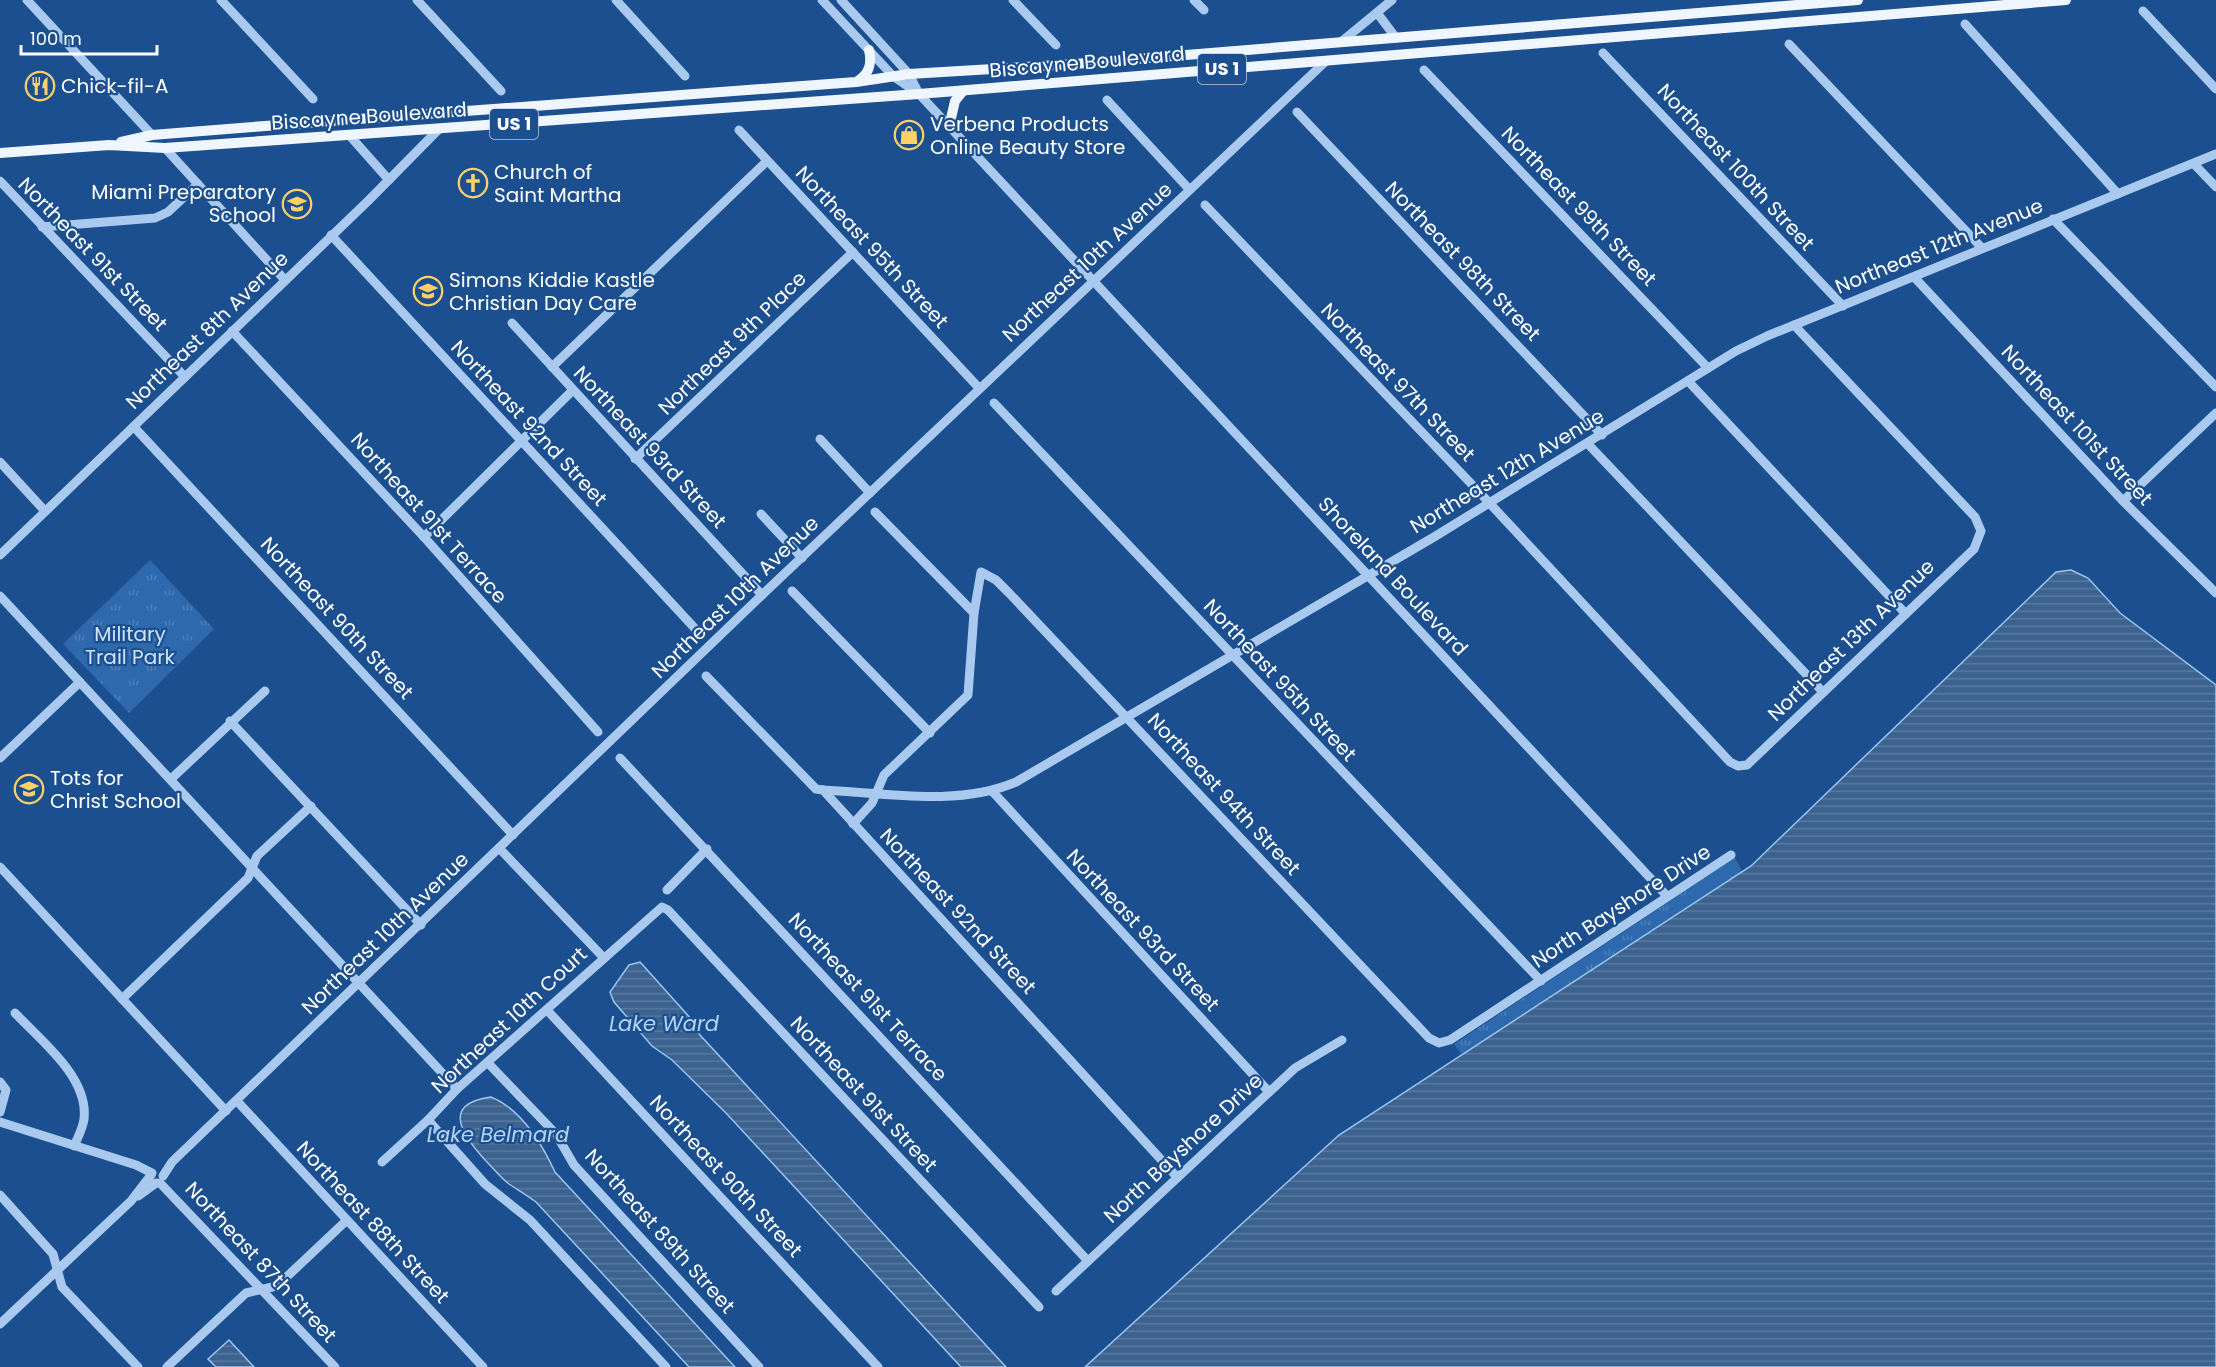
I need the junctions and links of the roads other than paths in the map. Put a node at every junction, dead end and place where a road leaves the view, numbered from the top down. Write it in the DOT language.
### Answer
graph roads {
  1 [pos="27,0"];
  2 [pos="221,0"];
  3 [pos="417,0"];
  4 [pos="616,0"];
  5 [pos="822,0"];
  6 [pos="841,0"];
  7 [pos="1013,0"];
  8 [pos="1194,0"];
  9 [pos="1392,0"];
  10 [pos="1852,0"];
  11 [pos="1857,0"];
  12 [pos="2066,0"];
  13 [pos="1204,10"];
  14 [pos="2143,11"];
  15 [pos="1377,14"];
  16 [pos="1836,19"];
  17 [pos="1620,20"];
  18 [pos="1965,24"];
  19 [pos="1622,36"];
  20 [pos="1396,38"];
  21 [pos="1341,42"];
  22 [pos="1789,44"];
  23 [pos="1056,45"];
  24 [pos="869,50"];
  25 [pos="1603,53"];
  26 [pos="1326,61"];
  27 [pos="1424,70"];
  28 [pos="909,74"];
  29 [pos="686,76"];
  30 [pos="893,76"];
  31 [pos="856,82"];
  32 [pos="2216,89"];
  33 [pos="501,91"];
  34 [pos="963,91"];
  35 [pos="919,94"];
  36 [pos="313,99"];
  37 [pos="622,100"];
  38 [pos="1107,100"];
  39 [pos="462,111"];
  40 [pos="1297,112"];
  41 [pos="593,118"];
  42 [pos="949,127"];
  43 [pos="438,130"];
  44 [pos="739,130"];
  45 [pos="152,135"];
  46 [pos="350,136"];
  47 [pos="109,145"];
  48 [pos="165,148"];
  49 [pos="0,153"];
  50 [pos="2216,154"];
  51 [pos="767,161"];
  52 [pos="2194,164"];
  53 [pos="389,180"];
  54 [pos="0,182"];
  55 [pos="198,184"];
  56 [pos="2216,187"];
  57 [pos="1190,189"];
  58 [pos="2118,194"];
  59 [pos="1204,205"];
  60 [pos="2053,219"];
  61 [pos="42,226"];
  62 [pos="331,235"];
  63 [pos="1982,248"];
  64 [pos="853,252"];
  65 [pos="1915,278"];
  66 [pos="285,280"];
  67 [pos="1092,281"];
  68 [pos="1842,306"];
  69 [pos="512,323"];
  70 [pos="1794,325"];
  71 [pos="231,331"];
  72 [pos="552,367"];
  73 [pos="1708,368"];
  74 [pos="185,376"];
  75 [pos="1688,381"];
  76 [pos="2216,387"];
  77 [pos="979,388"];
  78 [pos="573,390"];
  79 [pos="994,403"];
  80 [pos="2216,413"];
  81 [pos="134,427"];
  82 [pos="1602,435"];
  83 [pos="820,439"];
  84 [pos="521,442"];
  85 [pos="1588,444"];
  86 [pos="635,459"];
  87 [pos="0,462"];
  88 [pos="870,493"];
  89 [pos="2123,501"];
  90 [pos="1488,504"];
  91 [pos="45,510"];
  92 [pos="875,512"];
  93 [pos="761,514"];
  94 [pos="424,537"];
  95 [pos="0,555"];
  96 [pos="802,558"];
  97 [pos="1368,575"];
  98 [pos="2214,586"];
  99 [pos="792,591"];
  100 [pos="762,595"];
  101 [pos="0,596"];
  102 [pos="974,613"];
  103 [pos="1905,613"];
  104 [pos="701,635"];
  105 [pos="1232,655"];
  106 [pos="706,676"];
  107 [pos="80,682"];
  108 [pos="265,691"];
  109 [pos="1823,693"];
  110 [pos="1128,718"];
  111 [pos="230,720"];
  112 [pos="598,732"];
  113 [pos="930,733"];
  114 [pos="0,758"];
  115 [pos="620,758"];
  116 [pos="1738,766"];
  117 [pos="171,778"];
  118 [pos="823,790"];
  119 [pos="992,791"];
  120 [pos="875,793"];
  121 [pos="311,806"];
  122 [pos="853,824"];
  123 [pos="513,835"];
  124 [pos="499,848"];
  125 [pos="707,849"];
  126 [pos="1731,855"];
  127 [pos="251,866"];
  128 [pos="0,867"];
  129 [pos="667,890"];
  130 [pos="1667,896"];
  131 [pos="662,907"];
  132 [pos="420,925"];
  133 [pos="604,958"];
  134 [pos="1541,981"];
  135 [pos="359,983"];
  136 [pos="122,999"];
  137 [pos="547,1010"];
  138 [pos="15,1013"];
  139 [pos="1342,1040"];
  140 [pos="1439,1043"];
  141 [pos="488,1064"];
  142 [pos="0,1082"];
  143 [pos="457,1089"];
  144 [pos="1269,1092"];
  145 [pos="237,1101"];
  146 [pos="226,1111"];
  147 [pos="0,1112"];
  148 [pos="428,1120"];
  149 [pos="0,1122"];
  150 [pos="75,1146"];
  151 [pos="382,1162"];
  152 [pos="156,1177"];
  153 [pos="1177,1177"];
  154 [pos="0,1195"];
  155 [pos="347,1220"];
  156 [pos="1088,1261"];
  157 [pos="57,1270"];
  158 [pos="260,1289"];
  159 [pos="1056,1291"];
  160 [pos="1039,1307"];
  161 [pos="0,1324"];
  162 [pos="138,1367"];
  163 [pos="167,1367"];
  164 [pos="335,1367"];
  165 [pos="483,1367"];
  166 [pos="666,1367"];
  167 [pos="759,1367"];
  168 [pos="878,1367"];
  1 -- 45 [label="street"];
  2 -- 36 [label="street"];
  3 -- 33 [label="street"];
  4 -- 29 [label="street"];
  5 -- 24 [label="street"];
  6 -- 28 [label="street"];
  7 -- 23 [label="street"];
  8 -- 13 [label="street"];
  9 -- 15 [label="street"];
  10 -- 11 [label="main road, Biscayne Boulevard / US 1"];
  10 -- 16 [label="main road"];
  10 -- 17 [label="main road, Biscayne Boulevard / US 1"];
  12 -- 16 [label="main road, Biscayne Boulevard / US 1"];
  14 -- 32 [label="street"];
  15 -- 20 [label="street"];
  15 -- 21 [label="street"];
  16 -- 19 [label="main road, Biscayne Boulevard / US 1"];
  17 -- 19 [label="main road"];
  17 -- 20 [label="main road, Biscayne Boulevard / US 1"];
  18 -- 58 [label="street"];
  19 -- 26 [label="main road, Biscayne Boulevard / US 1"];
  20 -- 21 [label="main road, Biscayne Boulevard / US 1"];
  21 -- 28 [label="main road, Biscayne Boulevard / US 1"];
  22 -- 63 [label="street"];
  24 -- 30 [label="street"];
  24 -- 31 [label="main road"];
  25 -- 68 [label="street, Northeast 100th Street"];
  26 -- 34 [label="main road, Biscayne Boulevard / US 1"];
  26 -- 57 [label="street, Northeast 10th Avenue"];
  27 -- 73 [label="street, Northeast 99th Street"];
  28 -- 30 [label="main road, Biscayne Boulevard / US 1"];
  28 -- 35 [label="street"];
  30 -- 31 [label="main road, Biscayne Boulevard / US 1"];
  30 -- 35 [label="street"];
  31 -- 37 [label="main road, Biscayne Boulevard / US 1"];
  34 -- 35 [label="main road, Biscayne Boulevard / US 1"];
  34 -- 42 [label="main road"];
  35 -- 41 [label="main road, Biscayne Boulevard / US 1"];
  35 -- 42 [label="street, Shoreland Boulevard"];
  37 -- 39 [label="main road, Biscayne Boulevard / US 1"];
  37 -- 41 [label="main road"];
  38 -- 57 [label="street"];
  39 -- 43 [label="main road"];
  39 -- 45 [label="main road, Biscayne Boulevard / US 1"];
  40 -- 82 [label="street, Northeast 98th Street"];
  41 -- 43 [label="main road, Biscayne Boulevard / US 1"];
  42 -- 67 [label="street, Shoreland Boulevard"];
  43 -- 46 [label="main road, Biscayne Boulevard / US 1"];
  43 -- 53 [label="street, Northeast 8th Avenue"];
  44 -- 51 [label="street, Northeast 95th Street"];
  45 -- 47 [label="main road, Biscayne Boulevard / US 1"];
  46 -- 48 [label="main road, Biscayne Boulevard / US 1"];
  46 -- 53 [label="street"];
  47 -- 48 [label="main road, Biscayne Boulevard / US 1"];
  47 -- 49 [label="main road, Biscayne Boulevard / US 1"];
  48 -- 55 [label="street"];
  50 -- 52 [label="street, Northeast 12th Avenue"];
  51 -- 64 [label="street, Northeast 95th Street"];
  51 -- 72 [label="street"];
  52 -- 56 [label="street"];
  52 -- 58 [label="street, Northeast 12th Avenue"];
  53 -- 62 [label="street, Northeast 8th Avenue"];
  54 -- 61 [label="street, Northeast 91st Street"];
  55 -- 61 [label="street"];
  55 -- 66 [label="street"];
  57 -- 67 [label="street, Northeast 10th Avenue"];
  58 -- 60 [label="street, Northeast 12th Avenue"];
  59 -- 90 [label="street, Northeast 97th Street"];
  60 -- 63 [label="street, Northeast 12th Avenue"];
  60 -- 76 [label="street"];
  61 -- 74 [label="street, Northeast 91st Street"];
  62 -- 66 [label="street, Northeast 8th Avenue"];
  62 -- 84 [label="street, Northeast 92nd Street"];
  63 -- 65 [label="street, Northeast 12th Avenue"];
  64 -- 77 [label="street, Northeast 95th Street"];
  64 -- 86 [label="street, Northeast 9th Place"];
  65 -- 68 [label="street, Northeast 12th Avenue"];
  65 -- 89 [label="street, Northeast 101st Street"];
  66 -- 71 [label="street, Northeast 8th Avenue"];
  67 -- 77 [label="street, Northeast 10th Avenue"];
  67 -- 97 [label="street, Shoreland Boulevard"];
  68 -- 70 [label="street, Northeast 12th Avenue"];
  69 -- 72 [label="street, Northeast 93rd Street"];
  70 -- 73 [label="street, Northeast 12th Avenue"];
  70 -- 103 [label="street, Northeast 13th Avenue"];
  71 -- 74 [label="street, Northeast 8th Avenue"];
  71 -- 94 [label="street, Northeast 91st Terrace"];
  72 -- 78 [label="street, Northeast 93rd Street"];
  73 -- 75 [label="street, Northeast 12th Avenue"];
  74 -- 81 [label="street, Northeast 8th Avenue"];
  75 -- 82 [label="street, Northeast 12th Avenue"];
  75 -- 103 [label="street"];
  77 -- 88 [label="street, Northeast 10th Avenue"];
  78 -- 84 [label="street"];
  78 -- 86 [label="street, Northeast 93rd Street"];
  79 -- 105 [label="street, Northeast 95th Street"];
  80 -- 89 [label="street"];
  81 -- 91 [label="street, Northeast 8th Avenue"];
  81 -- 123 [label="street, Northeast 90th Street"];
  82 -- 85 [label="street, Northeast 12th Avenue"];
  83 -- 88 [label="street"];
  84 -- 94 [label="street"];
  84 -- 104 [label="street, Northeast 92nd Street"];
  85 -- 90 [label="street, Northeast 12th Avenue"];
  85 -- 109 [label="street"];
  86 -- 100 [label="street, Northeast 93rd Street"];
  87 -- 91 [label="street"];
  88 -- 96 [label="street, Northeast 10th Avenue"];
  89 -- 98 [label="street, Northeast 101st Street"];
  90 -- 97 [label="street, Northeast 12th Avenue"];
  90 -- 116 [label="street, Northeast 97th Street"];
  91 -- 95 [label="street, Northeast 8th Avenue"];
  92 -- 102 [label="street"];
  93 -- 96 [label="street"];
  94 -- 112 [label="street, Northeast 91st Terrace"];
  96 -- 100 [label="street, Northeast 10th Avenue"];
  97 -- 105 [label="street, Northeast 12th Avenue"];
  97 -- 130 [label="street, Shoreland Boulevard"];
  99 -- 113 [label="street"];
  100 -- 123 [label="street, Northeast 10th Avenue"];
  101 -- 107 [label="street"];
  102 -- 110 [label="street, Northeast 94th Street"];
  102 -- 113 [label="street"];
  103 -- 109 [label="street, Northeast 13th Avenue"];
  105 -- 110 [label="street, Northeast 12th Avenue"];
  105 -- 134 [label="street, Northeast 95th Street"];
  106 -- 118 [label="street, Northeast 92nd Street"];
  107 -- 114 [label="street"];
  107 -- 117 [label="street"];
  108 -- 111 [label="street"];
  109 -- 116 [label="street, Northeast 13th Avenue"];
  110 -- 119 [label="street, Northeast 12th Avenue"];
  110 -- 140 [label="street, Northeast 94th Street"];
  111 -- 117 [label="street"];
  111 -- 121 [label="street"];
  113 -- 120 [label="street"];
  115 -- 125 [label="street, Northeast 91st Terrace"];
  117 -- 127 [label="street"];
  118 -- 120 [label="street, Northeast 12th Avenue"];
  118 -- 122 [label="street, Northeast 92nd Street"];
  119 -- 120 [label="street, Northeast 12th Avenue"];
  119 -- 144 [label="street, Northeast 93rd Street"];
  120 -- 122 [label="street"];
  121 -- 127 [label="street"];
  121 -- 132 [label="street"];
  122 -- 153 [label="street, Northeast 92nd Street"];
  123 -- 124 [label="street, Northeast 10th Avenue"];
  124 -- 132 [label="street, Northeast 10th Avenue"];
  124 -- 133 [label="street"];
  125 -- 129 [label="street"];
  125 -- 156 [label="street, Northeast 91st Terrace"];
  126 -- 130 [label="street, North Bayshore Drive"];
  127 -- 135 [label="street"];
  127 -- 136 [label="street"];
  128 -- 136 [label="street"];
  130 -- 134 [label="street, North Bayshore Drive"];
  131 -- 133 [label="street, Northeast 10th Court"];
  131 -- 160 [label="street, Northeast 91st Street"];
  132 -- 135 [label="street, Northeast 10th Avenue"];
  133 -- 137 [label="street, Northeast 10th Court"];
  134 -- 140 [label="street, North Bayshore Drive"];
  135 -- 143 [label="street"];
  135 -- 145 [label="street, Northeast 10th Avenue"];
  136 -- 146 [label="street"];
  137 -- 141 [label="street, Northeast 10th Court"];
  137 -- 168 [label="street, Northeast 90th Street"];
  138 -- 150 [label="street"];
  139 -- 144 [label="street, North Bayshore Drive"];
  141 -- 143 [label="street, Northeast 10th Court"];
  141 -- 167 [label="street, Northeast 89th Street"];
  142 -- 147 [label="street"];
  143 -- 148 [label="street, Northeast 10th Court"];
  144 -- 153 [label="street, North Bayshore Drive"];
  145 -- 146 [label="street, Northeast 10th Avenue"];
  145 -- 155 [label="street, Northeast 88th Street"];
  146 -- 152 [label="street, Northeast 10th Avenue"];
  148 -- 151 [label="street, Northeast 10th Court"];
  148 -- 166 [label="street"];
  149 -- 150 [label="street"];
  150 -- 152 [label="street"];
  152 -- 157 [label="street, Northeast 10th Avenue"];
  152 -- 158 [label="street, Northeast 87th Street"];
  153 -- 156 [label="street, North Bayshore Drive"];
  154 -- 157 [label="street"];
  155 -- 158 [label="street"];
  155 -- 165 [label="street, Northeast 88th Street"];
  156 -- 159 [label="street, North Bayshore Drive"];
  157 -- 161 [label="street, Northeast 10th Avenue"];
  157 -- 162 [label="street"];
  158 -- 163 [label="street"];
  158 -- 164 [label="street, Northeast 87th Street"];
}
